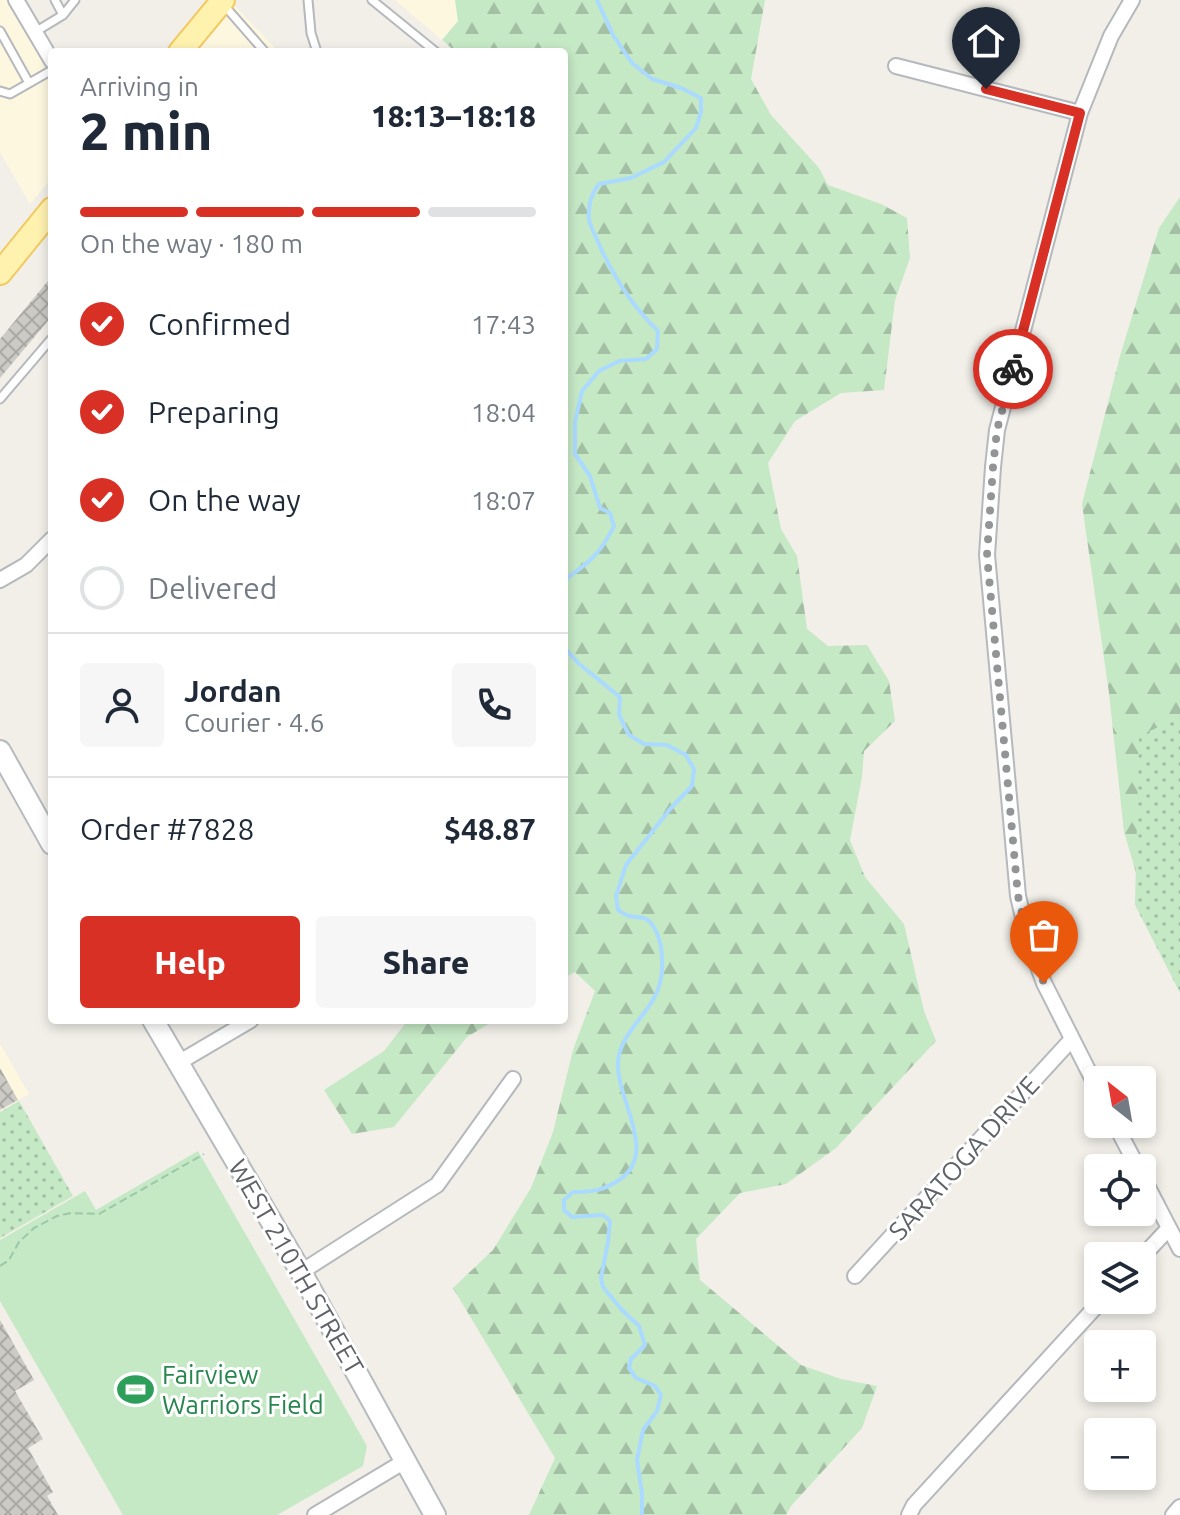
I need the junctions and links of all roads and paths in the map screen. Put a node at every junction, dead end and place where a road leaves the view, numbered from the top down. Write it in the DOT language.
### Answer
graph roads {
  1 [pos="16,0"];
  2 [pos="55,0"];
  3 [pos="75,0"];
  4 [pos="308,0"];
  5 [pos="372,0"];
  6 [pos="1132,0"];
  7 [pos="222,1"];
  8 [pos="63,15"];
  9 [pos="0,31"];
  10 [pos="35,32"];
  11 [pos="183,48"];
  12 [pos="262,48"];
  13 [pos="316,48"];
  14 [pos="431,48"];
  15 [pos="48,54"];
  16 [pos="896,66"];
  17 [pos="48,72"];
  18 [pos="29,83"];
  19 [pos="0,91"];
  20 [pos="1080,113"];
  21 [pos="48,214"];
  22 [pos="1,270"];
  23 [pos="48,343"];
  24 [pos="0,399"];
  25 [pos="48,543"];
  26 [pos="0,580"];
  27 [pos="0,751"];
  28 [pos="48,837"];
  29 [pos="155,1024"];
  30 [pos="244,1024"];
  31 [pos="1072,1039"];
  32 [pos="178,1063"];
  33 [pos="1086,1066"];
  34 [pos="513,1079"];
  35 [pos="204,1154"];
  36 [pos="1156,1203"];
  37 [pos="1169,1228"];
  38 [pos="1156,1242"];
  39 [pos="1180,1249"];
  40 [pos="0,1266"];
  41 [pos="301,1272"];
  42 [pos="855,1276"];
  43 [pos="1089,1314"];
  44 [pos="405,1461"];
  45 [pos="1180,1507"];
  46 [pos="315,1515"];
  47 [pos="435,1515"];
  48 [pos="909,1515"];
  49 [pos="1173,1515"];
  1 -- 10 [label="street"];
  2 -- 8 [label="lane"];
  3 -- 8 [label="lane"];
  4 -- 13 [label="lane"];
  5 -- 14 [label="lane"];
  6 -- 20 [label="street"];
  7 -- 11 [label="main road"];
  7 -- 12 [label="lane"];
  8 -- 10 [label="lane"];
  9 -- 18 [label="lane"];
  10 -- 15 [label="street"];
  16 -- 20 [label="street"];
  17 -- 18 [label="lane"];
  18 -- 19 [label="lane"];
  20 -- 31 [label="street"];
  21 -- 22 [label="main road"];
  23 -- 24 [label="lane"];
  25 -- 26 [label="street"];
  27 -- 28 [label="street"];
  29 -- 32 [label="street, WEST 210TH STREET"];
  30 -- 32 [label="street"];
  31 -- 33 [label="street"];
  31 -- 42 [label="street, SARATOGA DRIVE"];
  32 -- 41 [label="street, WEST 210TH STREET"];
  34 -- 41 [label="street"];
  35 -- 40 [label="path"];
  36 -- 37 [label="street"];
  37 -- 38 [label="street"];
  37 -- 39 [label="street"];
  41 -- 44 [label="street, WEST 210TH STREET"];
  43 -- 48 [label="street"];
  44 -- 46 [label="street"];
  44 -- 47 [label="street, WEST 210TH STREET"];
  45 -- 49 [label="street"];
}
